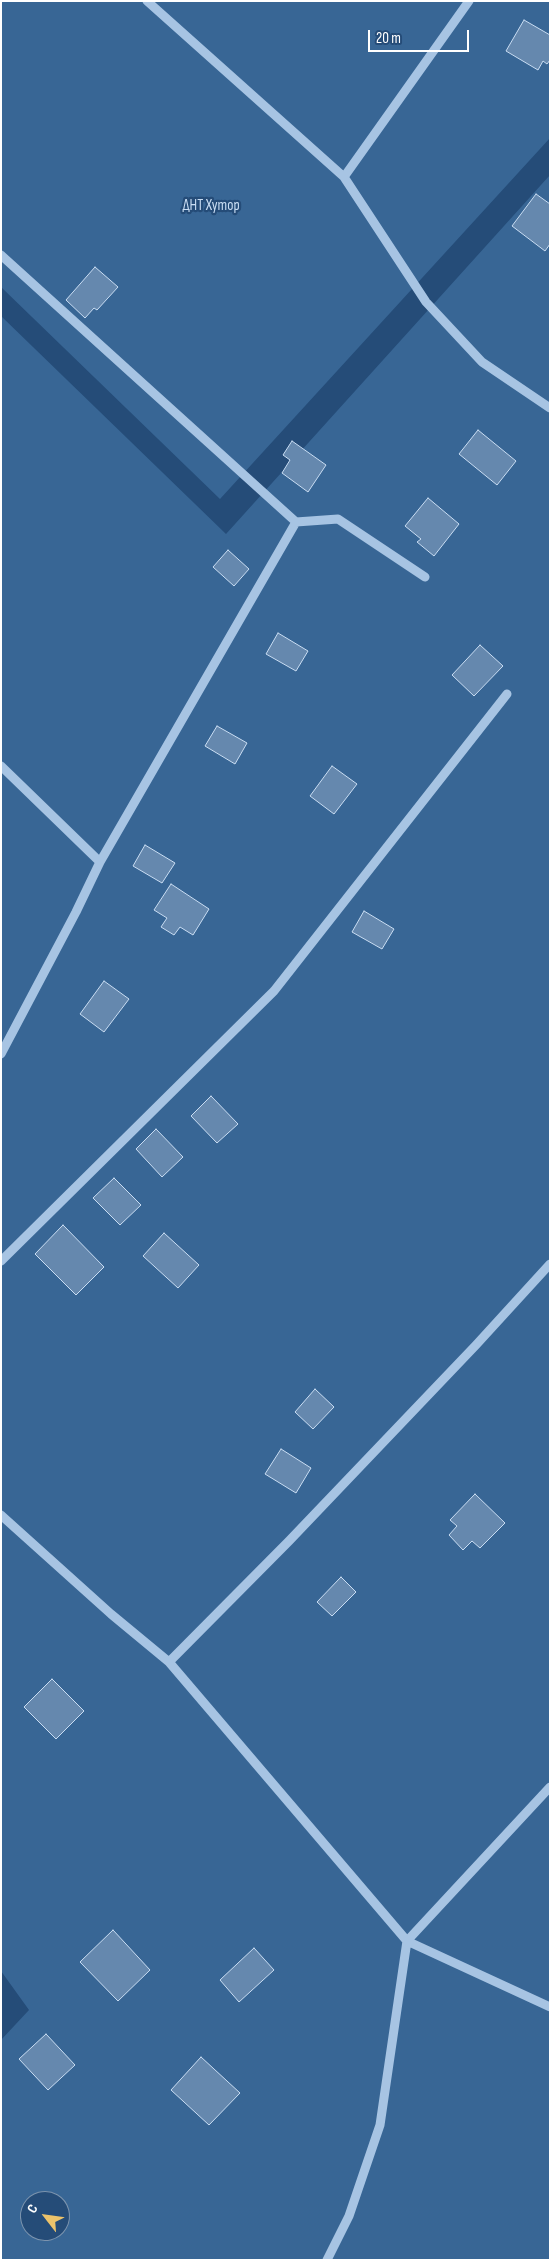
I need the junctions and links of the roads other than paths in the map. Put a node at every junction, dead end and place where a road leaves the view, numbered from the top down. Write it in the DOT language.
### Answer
graph roads {
  1 [pos="147,1"];
  2 [pos="469,1"];
  3 [pos="344,177"];
  4 [pos="1,255"];
  5 [pos="550,408"];
  6 [pos="296,522"];
  7 [pos="426,577"];
  8 [pos="507,694"];
  9 [pos="1,766"];
  10 [pos="100,862"];
  11 [pos="1,1054"];
  12 [pos="1,1261"];
  13 [pos="550,1264"];
  14 [pos="1,1515"];
  15 [pos="168,1662"];
  16 [pos="550,1788"];
  17 [pos="407,1941"];
  18 [pos="550,2007"];
  19 [pos="327,2260"];
  1 -- 3 [label="street"];
  2 -- 3 [label="street"];
  3 -- 5 [label="street"];
  4 -- 6 [label="street"];
  6 -- 7 [label="street"];
  6 -- 10 [label="street"];
  8 -- 12 [label="street"];
  9 -- 10 [label="street"];
  10 -- 11 [label="street"];
  13 -- 15 [label="street"];
  14 -- 15 [label="street"];
  15 -- 17 [label="street"];
  16 -- 17 [label="street"];
  17 -- 18 [label="street"];
  17 -- 19 [label="street"];
}
